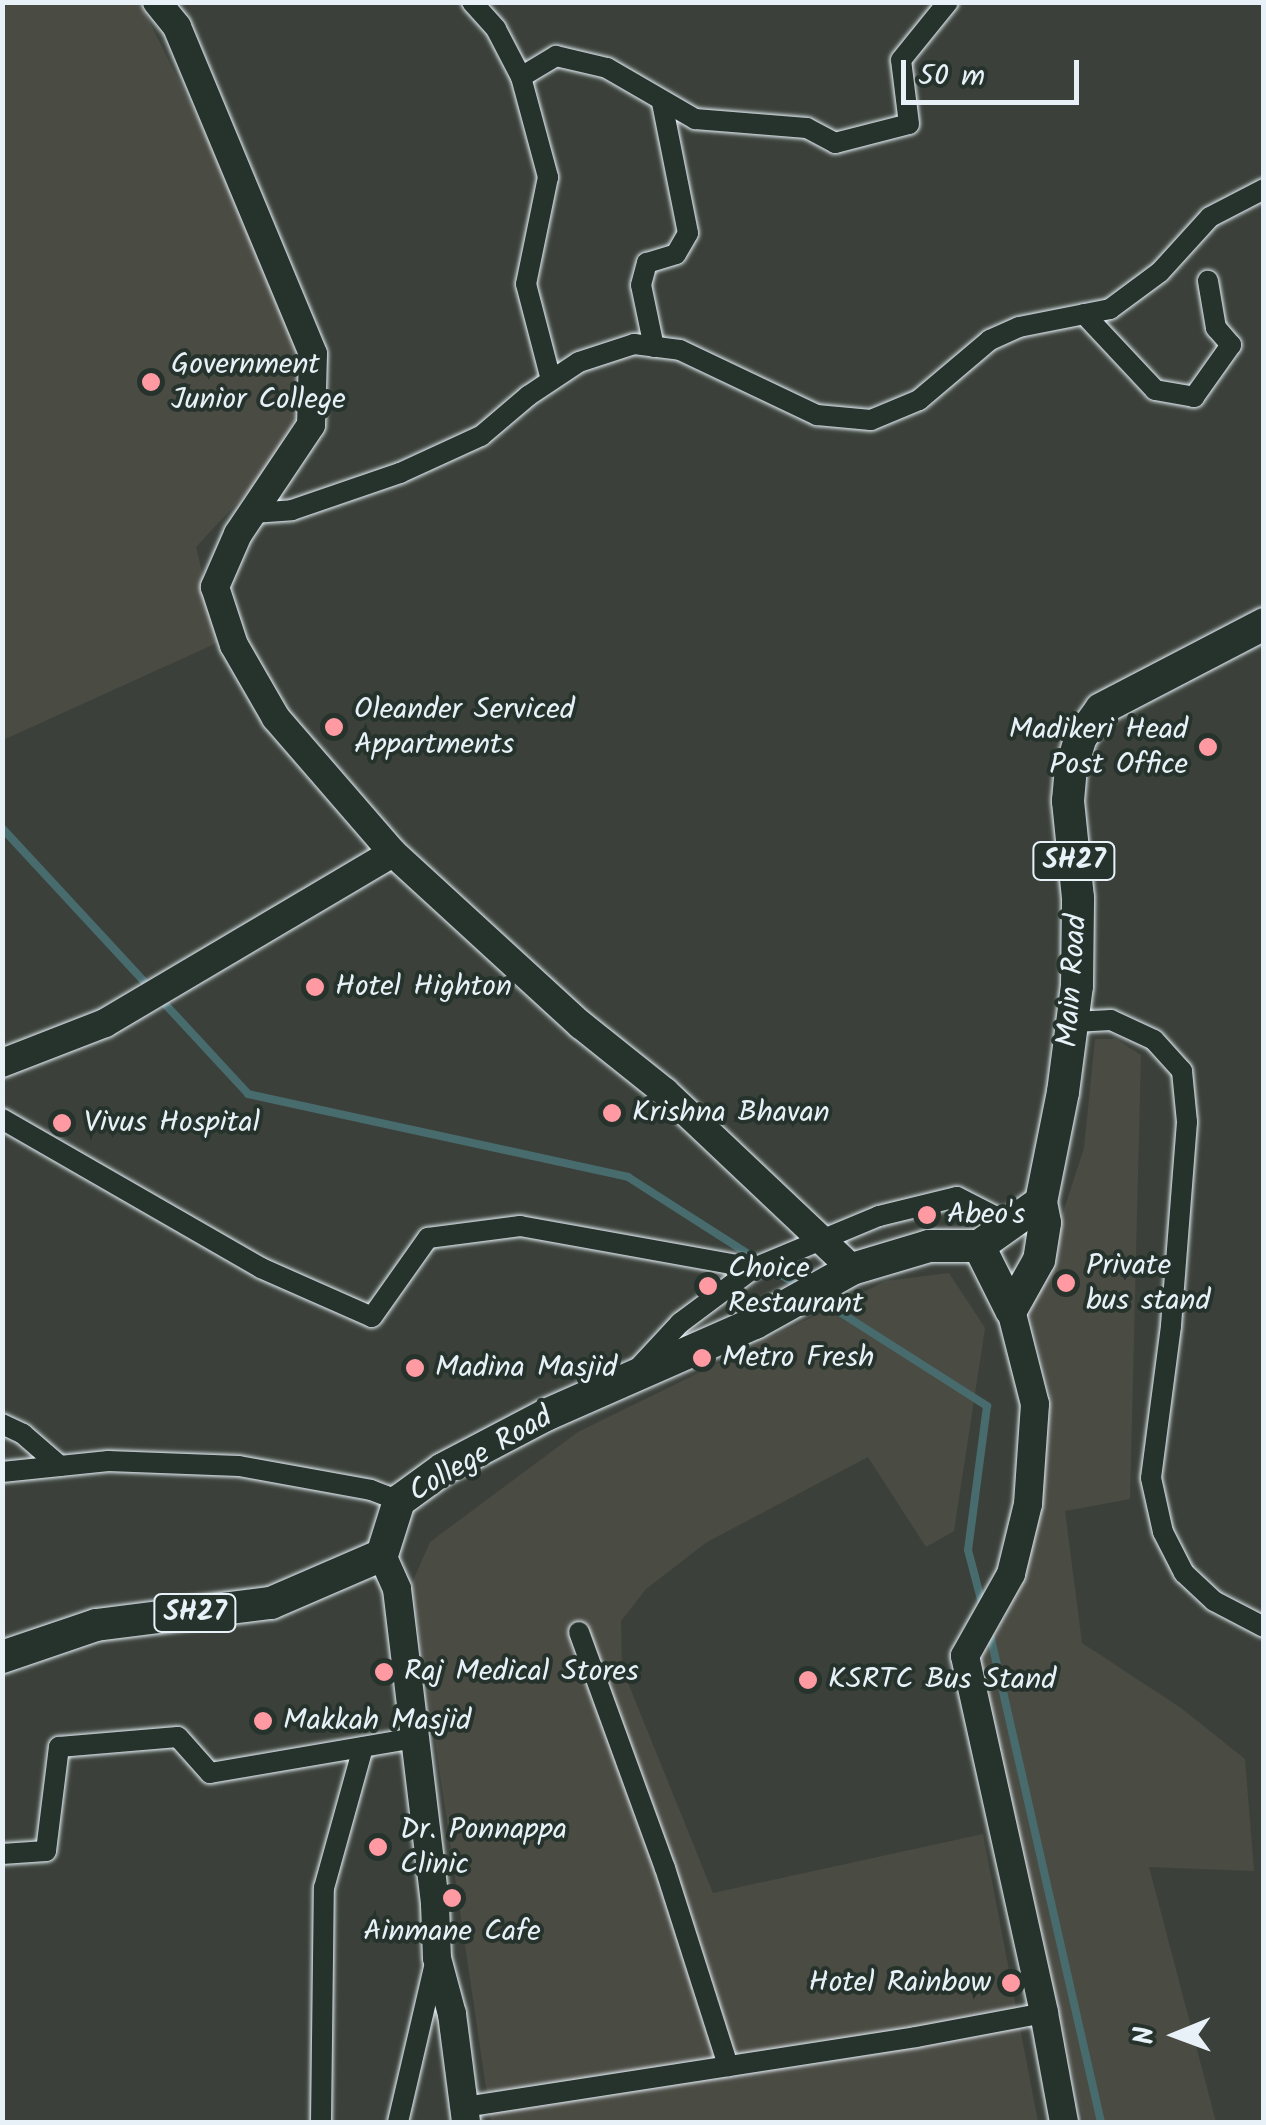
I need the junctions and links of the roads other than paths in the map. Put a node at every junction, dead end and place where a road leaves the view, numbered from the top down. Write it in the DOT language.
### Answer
graph roads {
  1 [pos="157,2"];
  2 [pos="472,2"];
  3 [pos="948,2"];
  4 [pos="522,78"];
  5 [pos="662,103"];
  6 [pos="1264,190"];
  7 [pos="1208,281"];
  8 [pos="1084,314"];
  9 [pos="654,347"];
  10 [pos="551,380"];
  11 [pos="253,513"];
  12 [pos="1264,624"];
  13 [pos="393,853"];
  14 [pos="1074,1022"];
  15 [pos="2,1062"];
  16 [pos="2,1119"];
  17 [pos="1041,1202"];
  18 [pos="1012,1225"];
  19 [pos="822,1240"];
  20 [pos="979,1246"];
  21 [pos="754,1268"];
  22 [pos="852,1269"];
  23 [pos="1011,1310"];
  24 [pos="630,1377"];
  25 [pos="2,1424"];
  26 [pos="60,1466"];
  27 [pos="2,1472"];
  28 [pos="399,1501"];
  29 [pos="382,1555"];
  30 [pos="1264,1627"];
  31 [pos="580,1632"];
  32 [pos="2,1656"];
  33 [pos="414,1738"];
  34 [pos="362,1747"];
  35 [pos="2,1854"];
  36 [pos="436,1958"];
  37 [pos="1044,2012"];
  38 [pos="728,2066"];
  39 [pos="465,2115"];
  40 [pos="321,2122"];
  41 [pos="398,2122"];
  42 [pos="1064,2122"];
  1 -- 11 [label="street"];
  2 -- 4 [label="street"];
  3 -- 5 [label="street"];
  4 -- 5 [label="street"];
  4 -- 10 [label="street"];
  5 -- 9 [label="street"];
  6 -- 8 [label="street"];
  7 -- 8 [label="street"];
  8 -- 9 [label="street"];
  9 -- 10 [label="street"];
  10 -- 11 [label="street"];
  11 -- 13 [label="street"];
  12 -- 14 [label="main road, Main Road / SH27"];
  13 -- 15 [label="street"];
  13 -- 19 [label="street"];
  14 -- 17 [label="main road, Main Road / SH27"];
  14 -- 30 [label="street"];
  16 -- 21 [label="street"];
  17 -- 18 [label="main road"];
  17 -- 23 [label="main road, SH27"];
  18 -- 19 [label="street"];
  18 -- 20 [label="main road"];
  19 -- 21 [label="street"];
  19 -- 22 [label="street"];
  20 -- 22 [label="main road, College Road"];
  20 -- 23 [label="main road"];
  21 -- 24 [label="street"];
  22 -- 24 [label="main road, College Road"];
  23 -- 37 [label="street"];
  24 -- 28 [label="main road, College Road"];
  25 -- 26 [label="street"];
  26 -- 27 [label="street"];
  26 -- 28 [label="street"];
  28 -- 29 [label="main road, College Road"];
  29 -- 32 [label="main road, SH27"];
  29 -- 33 [label="street"];
  31 -- 38 [label="street"];
  33 -- 34 [label="street"];
  33 -- 36 [label="street"];
  34 -- 35 [label="street"];
  34 -- 40 [label="street"];
  36 -- 39 [label="street"];
  36 -- 41 [label="street"];
  37 -- 38 [label="street"];
  37 -- 42 [label="street"];
  38 -- 39 [label="street"];
}
